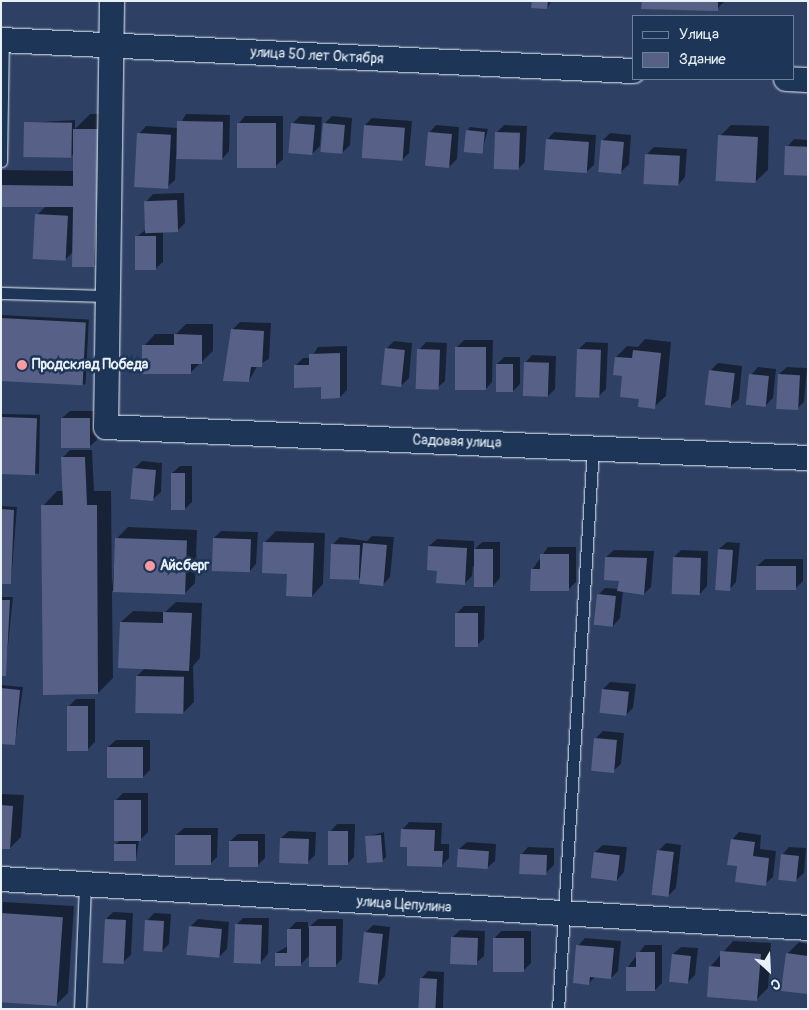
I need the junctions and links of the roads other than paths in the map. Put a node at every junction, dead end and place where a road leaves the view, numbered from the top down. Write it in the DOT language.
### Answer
graph roads {
  1 [pos="112,1"];
  2 [pos="2,40"];
  3 [pos="110,46"];
  4 [pos="632,71"];
  5 [pos="794,79"];
  6 [pos="808,80"];
  7 [pos="1,161"];
  8 [pos="1,293"];
  9 [pos="108,296"];
  10 [pos="593,448"];
  11 [pos="808,458"];
  12 [pos="1,879"];
  13 [pos="85,886"];
  14 [pos="563,915"];
  15 [pos="808,928"];
  16 [pos="80,1009"];
  17 [pos="558,1009"];
  1 -- 3 [label="street"];
  2 -- 3 [label="street, улица 50 лет Октября"];
  2 -- 7 [label="lane"];
  3 -- 4 [label="street, улица 50 лет Октября"];
  3 -- 9 [label="street"];
  5 -- 6 [label="street"];
  8 -- 9 [label="lane"];
  9 -- 10 [label="street, Садовая улица"];
  10 -- 11 [label="street, Садовая улица"];
  10 -- 14 [label="lane"];
  12 -- 13 [label="street, улица Цепулина"];
  13 -- 14 [label="street, улица Цепулина"];
  13 -- 16 [label="lane"];
  14 -- 15 [label="street, улица Цепулина"];
  14 -- 17 [label="lane"];
}
